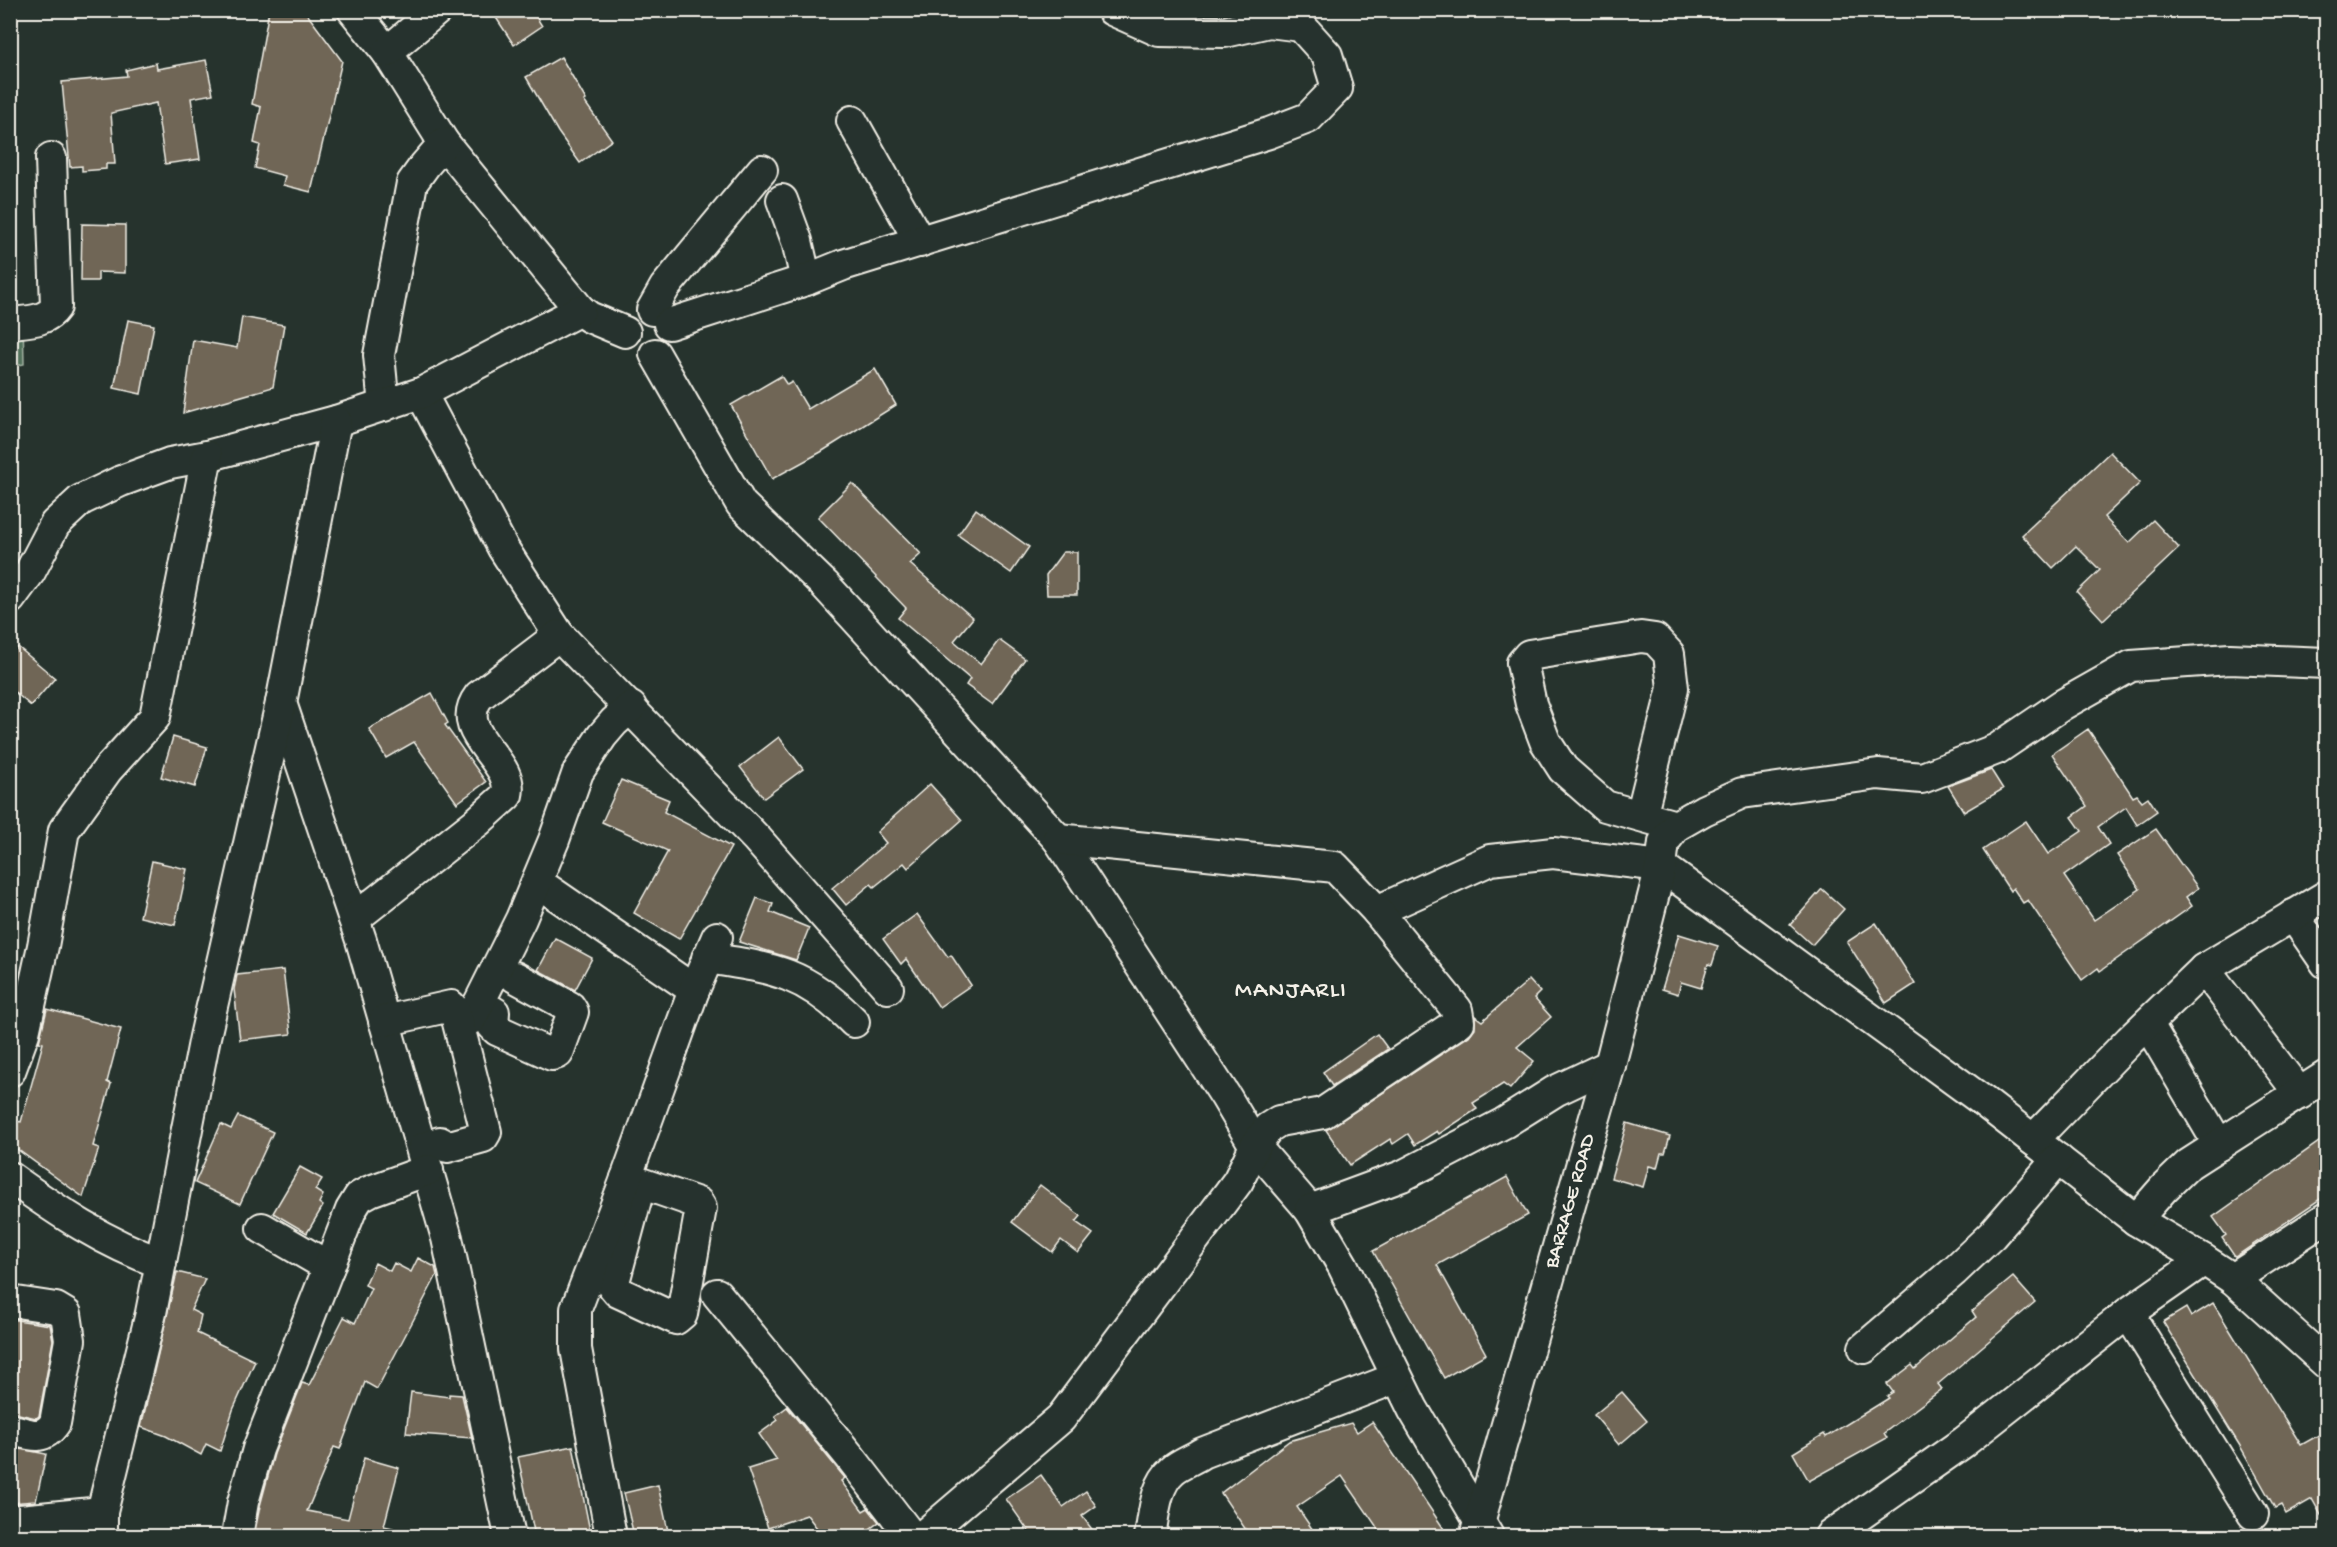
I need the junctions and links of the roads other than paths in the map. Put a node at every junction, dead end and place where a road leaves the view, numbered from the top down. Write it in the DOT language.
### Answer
graph roads {
  1 [pos="353,10"];
  2 [pos="437,10"];
  3 [pos="1112,10"];
  4 [pos="387,52"];
  5 [pos="852,121"];
  6 [pos="444,143"];
  7 [pos="51,158"];
  8 [pos="762,170"];
  9 [pos="782,200"];
  10 [pos="920,242"];
  11 [pos="806,280"];
  12 [pos="580,310"];
  13 [pos="661,317"];
  14 [pos="10,323"];
  15 [pos="626,332"];
  16 [pos="655,354"];
  17 [pos="422,393"];
  18 [pos="384,406"];
  19 [pos="336,421"];
  20 [pos="207,456"];
  21 [pos="10,600"];
  22 [pos="559,635"];
  23 [pos="2326,663"];
  24 [pos="281,703"];
  25 [pos="631,707"];
  26 [pos="1641,816"];
  27 [pos="1676,826"];
  28 [pos="1058,839"];
  29 [pos="1661,866"];
  30 [pos="537,882"];
  31 [pos="2326,896"];
  32 [pos="1377,911"];
  33 [pos="2293,915"];
  34 [pos="354,919"];
  35 [pos="2326,963"];
  36 [pos="2204,969"];
  37 [pos="515,977"];
  38 [pos="888,988"];
  39 [pos="694,990"];
  40 [pos="394,1019"];
  41 [pos="854,1022"];
  42 [pos="2148,1024"];
  43 [pos="1610,1065"];
  44 [pos="10,1071"];
  45 [pos="2326,1076"];
  46 [pos="2300,1094"];
  47 [pos="2033,1140"];
  48 [pos="2219,1145"];
  49 [pos="1255,1146"];
  50 [pos="430,1154"];
  51 [pos="2058,1159"];
  52 [pos="10,1177"];
  53 [pos="1310,1210"];
  54 [pos="2326,1218"];
  55 [pos="2136,1220"];
  56 [pos="262,1228"];
  57 [pos="2204,1260"];
  58 [pos="161,1263"];
  59 [pos="329,1267"];
  60 [pos="2233,1279"];
  61 [pos="717,1294"];
  62 [pos="10,1301"];
  63 [pos="2128,1313"];
  64 [pos="1864,1348"];
  65 [pos="2326,1363"];
  66 [pos="1396,1378"];
  67 [pos="10,1429"];
  68 [pos="2253,1514"];
  69 [pos="10,1521"];
  70 [pos="102,1524"];
  71 [pos="1481,1531"];
  72 [pos="237,1536"];
  73 [pos="510,1536"];
  74 [pos="611,1536"];
  75 [pos="911,1536"];
  76 [pos="923,1536"];
  77 [pos="1150,1536"];
  78 [pos="1830,1536"];
  1 -- 4 [label="street"];
  2 -- 4 [label="street"];
  3 -- 10 [label="street"];
  4 -- 6 [label="street"];
  5 -- 10 [label="street"];
  6 -- 12 [label="street"];
  6 -- 18 [label="street"];
  7 -- 14 [label="street"];
  8 -- 13 [label="street"];
  9 -- 11 [label="street"];
  10 -- 11 [label="street"];
  11 -- 13 [label="street"];
  12 -- 15 [label="street"];
  12 -- 17 [label="street"];
  13 -- 15 [label="street"];
  13 -- 16 [label="street"];
  15 -- 16 [label="street"];
  16 -- 28 [label="street"];
  17 -- 18 [label="street"];
  17 -- 22 [label="street"];
  18 -- 19 [label="street"];
  19 -- 20 [label="street"];
  19 -- 24 [label="street"];
  20 -- 21 [label="street"];
  20 -- 44 [label="street"];
  22 -- 25 [label="street"];
  22 -- 34 [label="street"];
  23 -- 27 [label="street"];
  24 -- 34 [label="street"];
  24 -- 58 [label="street"];
  25 -- 30 [label="street"];
  25 -- 38 [label="street"];
  26 -- 26 [label="street"];
  26 -- 27 [label="street"];
  27 -- 29 [label="street, BARRAGE ROAD"];
  28 -- 32 [label="street"];
  28 -- 49 [label="street"];
  29 -- 32 [label="street"];
  29 -- 43 [label="street, BARRAGE ROAD"];
  29 -- 47 [label="street"];
  30 -- 37 [label="street"];
  30 -- 39 [label="street"];
  31 -- 33 [label="street"];
  32 -- 49 [label="street"];
  33 -- 35 [label="street"];
  33 -- 36 [label="street"];
  34 -- 40 [label="street"];
  36 -- 42 [label="street"];
  36 -- 46 [label="street"];
  39 -- 41 [label="street"];
  39 -- 74 [label="street"];
  40 -- 50 [label="street"];
  40 -- 50 [label="street"];
  42 -- 47 [label="street"];
  42 -- 48 [label="street"];
  43 -- 53 [label="street"];
  43 -- 71 [label="street, BARRAGE ROAD"];
  45 -- 46 [label="street"];
  46 -- 48 [label="street"];
  47 -- 51 [label="street"];
  48 -- 55 [label="street"];
  49 -- 53 [label="street"];
  49 -- 76 [label="street"];
  50 -- 59 [label="street"];
  50 -- 73 [label="street"];
  51 -- 55 [label="street"];
  51 -- 64 [label="street"];
  52 -- 58 [label="street"];
  53 -- 66 [label="street"];
  54 -- 60 [label="street"];
  55 -- 57 [label="street"];
  56 -- 59 [label="street"];
  57 -- 60 [label="street"];
  57 -- 63 [label="street"];
  58 -- 70 [label="street"];
  59 -- 72 [label="street"];
  60 -- 65 [label="street"];
  61 -- 75 [label="street"];
  62 -- 67 [label="street"];
  63 -- 68 [label="street"];
  63 -- 78 [label="street"];
  66 -- 71 [label="street"];
  66 -- 77 [label="street"];
  69 -- 70 [label="street"];
}
